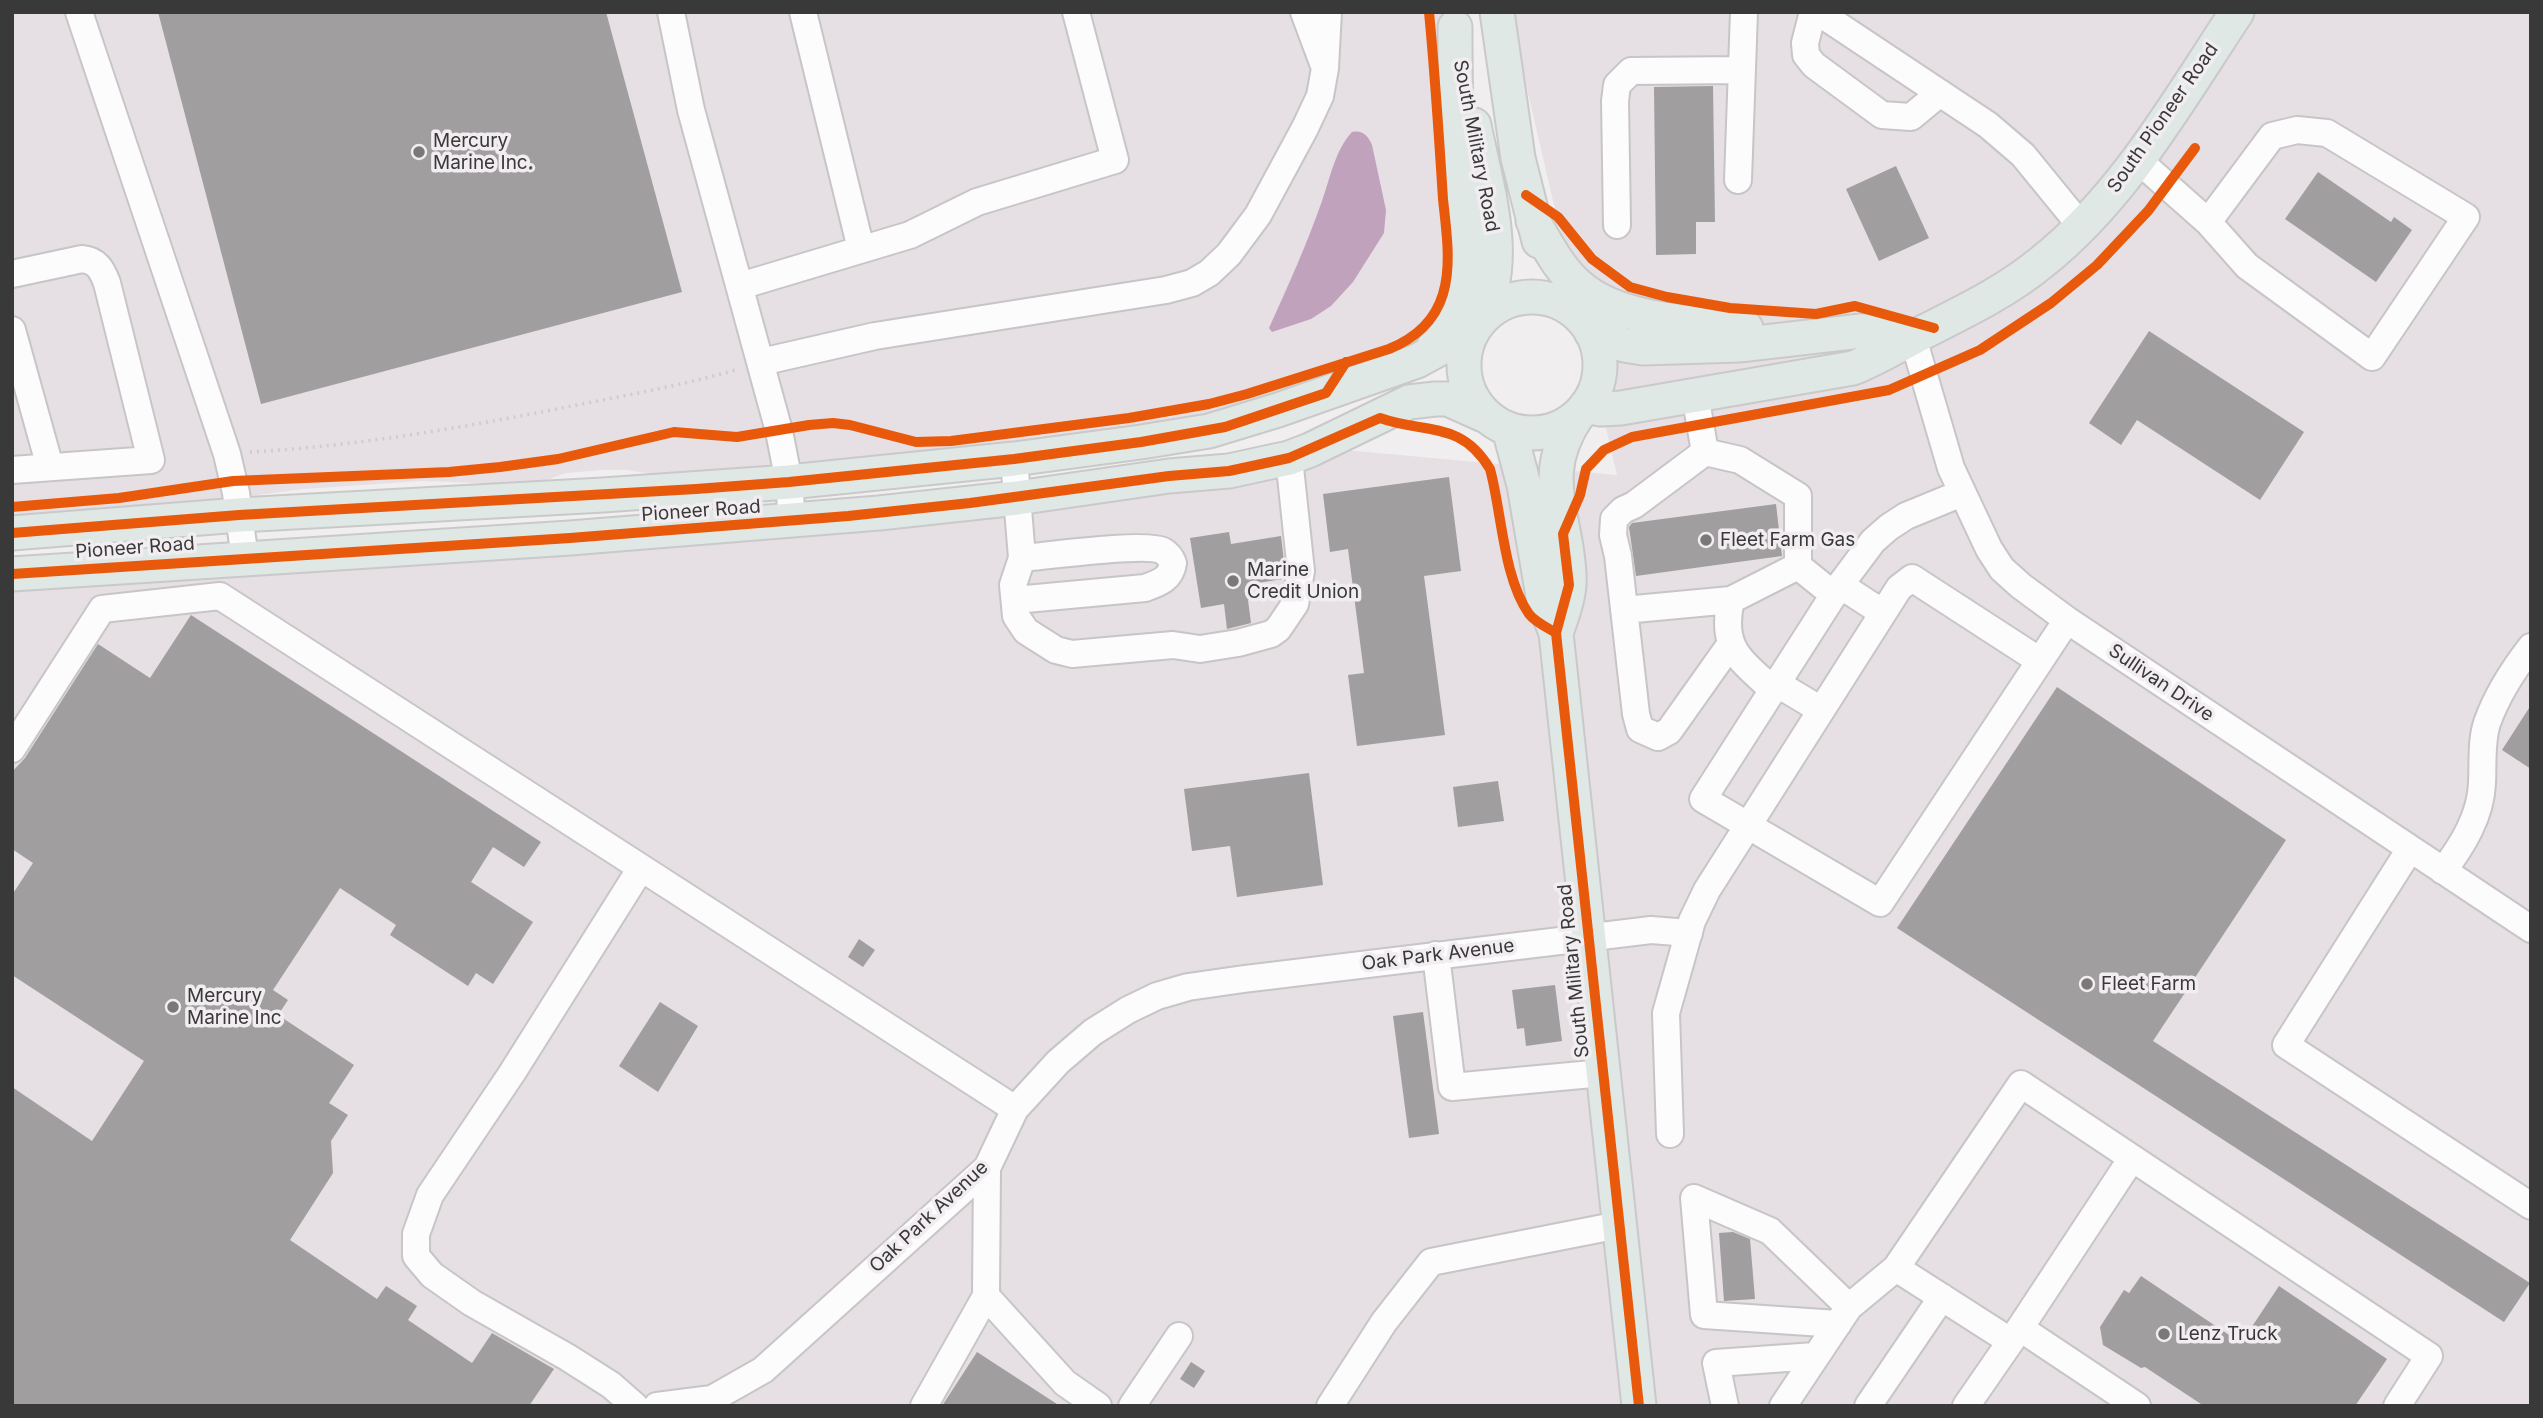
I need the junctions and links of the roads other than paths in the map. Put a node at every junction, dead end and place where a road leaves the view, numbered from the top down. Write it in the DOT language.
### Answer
graph roads {
  1 [pos="79,12"];
  2 [pos="671,12"];
  3 [pos="803,12"];
  4 [pos="1076,12"];
  5 [pos="1304,12"];
  6 [pos="1328,12"];
  7 [pos="1497,12"];
  8 [pos="1744,12"];
  9 [pos="1816,12"];
  10 [pos="2237,12"];
  11 [pos="1454,20"];
  12 [pos="1325,68"];
  13 [pos="1742,70"];
  14 [pos="1940,93"];
  15 [pos="2138,160"];
  16 [pos="1738,180"];
  17 [pos="1533,221"];
  18 [pos="2208,222"];
  19 [pos="1617,225"];
  20 [pos="2081,226"];
  21 [pos="862,249"];
  22 [pos="12,274"];
  23 [pos="740,286"];
  24 [pos="1584,323"];
  25 [pos="1476,325"];
  26 [pos="12,330"];
  27 [pos="1807,337"];
  28 [pos="1913,338"];
  29 [pos="1417,361"];
  30 [pos="761,362"];
  31 [pos="1695,396"];
  32 [pos="1581,411"];
  33 [pos="1497,422"];
  34 [pos="1705,452"];
  35 [pos="1289,458"];
  36 [pos="1014,459"];
  37 [pos="50,467"];
  38 [pos="12,470"];
  39 [pos="789,482"];
  40 [pos="1962,493"];
  41 [pos="1017,498"];
  42 [pos="239,515"];
  43 [pos="792,521"];
  44 [pos="12,533"];
  45 [pos="1022,558"];
  46 [pos="244,559"];
  47 [pos="1798,565"];
  48 [pos="12,574"];
  49 [pos="1837,590"];
  50 [pos="1015,600"];
  51 [pos="1731,600"];
  52 [pos="1624,610"];
  53 [pos="1883,613"];
  54 [pos="2067,620"];
  55 [pos="1556,633"];
  56 [pos="1730,645"];
  57 [pos="2531,647"];
  58 [pos="2040,661"];
  59 [pos="1774,686"];
  60 [pos="1821,710"];
  61 [pos="12,750"];
  62 [pos="1747,825"];
  63 [pos="2410,849"];
  64 [pos="641,868"];
  65 [pos="2443,871"];
  66 [pos="2531,929"];
  67 [pos="1689,933"];
  68 [pos="1588,937"];
  69 [pos="1436,955"];
  70 [pos="1603,1073"];
  71 [pos="1015,1109"];
  72 [pos="1670,1134"];
  73 [pos="2132,1158"];
  74 [pos="987,1168"];
  75 [pos="2531,1206"];
  76 [pos="1619,1225"];
  77 [pos="1896,1268"];
  78 [pos="986,1296"];
  79 [pos="1942,1297"];
  80 [pos="1843,1315"];
  81 [pos="2015,1334"];
  82 [pos="1179,1336"];
  83 [pos="1815,1356"];
  84 [pos="635,1406"];
  85 [pos="657,1406"];
  86 [pos="924,1406"];
  87 [pos="1098,1406"];
  88 [pos="1132,1406"];
  89 [pos="1330,1406"];
  90 [pos="1639,1406"];
  91 [pos="1725,1406"];
  92 [pos="1783,1406"];
  93 [pos="1868,1406"];
  94 [pos="1966,1406"];
  95 [pos="2137,1406"];
  96 [pos="2397,1406"];
  1 -- 42 [label="street"];
  2 -- 23 [label="street"];
  3 -- 21 [label="street"];
  4 -- 21 [label="street"];
  5 -- 12 [label="street"];
  6 -- 12 [label="street"];
  7 -- 17 [label="main road, South Military Road"];
  8 -- 13 [label="street"];
  9 -- 14 [label="street"];
  9 -- 14 [label="street"];
  10 -- 15 [label="main road, South Pioneer Road"];
  11 -- 25 [label="main road, South Military Road"];
  11 -- 29 [label="main road"];
  12 -- 30 [label="street"];
  13 -- 16 [label="street"];
  13 -- 19 [label="street"];
  14 -- 20 [label="street"];
  15 -- 18 [label="street"];
  15 -- 20 [label="main road, South Pioneer Road"];
  17 -- 24 [label="main road, South Military Road"];
  17 -- 27 [label="main road"];
  18 -- 18 [label="street"];
  20 -- 28 [label="main road, South Pioneer Road"];
  21 -- 23 [label="street"];
  22 -- 37 [label="street"];
  23 -- 30 [label="street"];
  24 -- 25 [label="main road"];
  24 -- 27 [label="main road"];
  24 -- 32 [label="main road"];
  25 -- 29 [label="main road, Pioneer Road"];
  25 -- 33 [label="main road"];
  26 -- 37 [label="street"];
  27 -- 28 [label="main road"];
  28 -- 31 [label="main road, South Pioneer Road"];
  28 -- 40 [label="street, Sullivan Drive"];
  29 -- 36 [label="main road, Pioneer Road"];
  30 -- 39 [label="street"];
  31 -- 32 [label="main road, South Pioneer Road"];
  31 -- 34 [label="street"];
  32 -- 33 [label="main road"];
  32 -- 55 [label="main road, South Military Road"];
  33 -- 35 [label="main road, Pioneer Road"];
  33 -- 55 [label="main road, South Military Road"];
  34 -- 47 [label="street"];
  34 -- 52 [label="street"];
  35 -- 41 [label="main road, Pioneer Road"];
  35 -- 50 [label="street"];
  36 -- 39 [label="main road, Pioneer Road"];
  36 -- 41 [label="street"];
  37 -- 38 [label="street"];
  39 -- 42 [label="main road, Pioneer Road"];
  39 -- 43 [label="street"];
  40 -- 49 [label="street"];
  40 -- 54 [label="street, Sullivan Drive"];
  41 -- 43 [label="main road, Pioneer Road"];
  41 -- 45 [label="street"];
  42 -- 44 [label="main road, Pioneer Road"];
  42 -- 46 [label="street"];
  43 -- 46 [label="main road, Pioneer Road"];
  45 -- 50 [label="street"];
  45 -- 50 [label="street"];
  46 -- 48 [label="main road, Pioneer Road"];
  47 -- 49 [label="street"];
  47 -- 51 [label="street"];
  49 -- 53 [label="street"];
  49 -- 59 [label="street"];
  51 -- 52 [label="street"];
  51 -- 56 [label="street"];
  52 -- 56 [label="street"];
  53 -- 58 [label="street"];
  53 -- 60 [label="street"];
  54 -- 58 [label="street"];
  54 -- 63 [label="street, Sullivan Drive"];
  55 -- 68 [label="main road, South Military Road"];
  56 -- 59 [label="street"];
  57 -- 65 [label="street"];
  58 -- 62 [label="street"];
  59 -- 60 [label="street"];
  59 -- 62 [label="street"];
  60 -- 62 [label="street"];
  61 -- 64 [label="street"];
  62 -- 67 [label="street"];
  63 -- 65 [label="street, Sullivan Drive"];
  63 -- 75 [label="street"];
  64 -- 71 [label="street"];
  64 -- 84 [label="street"];
  65 -- 66 [label="street, Sullivan Drive"];
  67 -- 68 [label="street, Oak Park Avenue"];
  67 -- 72 [label="street"];
  68 -- 69 [label="street, Oak Park Avenue"];
  68 -- 70 [label="main road, South Military Road"];
  69 -- 70 [label="street"];
  69 -- 71 [label="street, Oak Park Avenue"];
  70 -- 76 [label="main road, South Military Road"];
  71 -- 74 [label="street, Oak Park Avenue"];
  73 -- 77 [label="street"];
  73 -- 81 [label="street"];
  73 -- 96 [label="street"];
  74 -- 78 [label="street"];
  74 -- 85 [label="street, Oak Park Avenue"];
  76 -- 89 [label="street"];
  76 -- 90 [label="main road, South Military Road"];
  77 -- 79 [label="street"];
  77 -- 80 [label="street"];
  78 -- 86 [label="street"];
  78 -- 87 [label="street"];
  79 -- 81 [label="street"];
  79 -- 93 [label="street"];
  80 -- 80 [label="street"];
  80 -- 83 [label="street"];
  81 -- 94 [label="street"];
  81 -- 95 [label="street"];
  82 -- 88 [label="street"];
  83 -- 91 [label="street"];
  83 -- 92 [label="street"];
}
